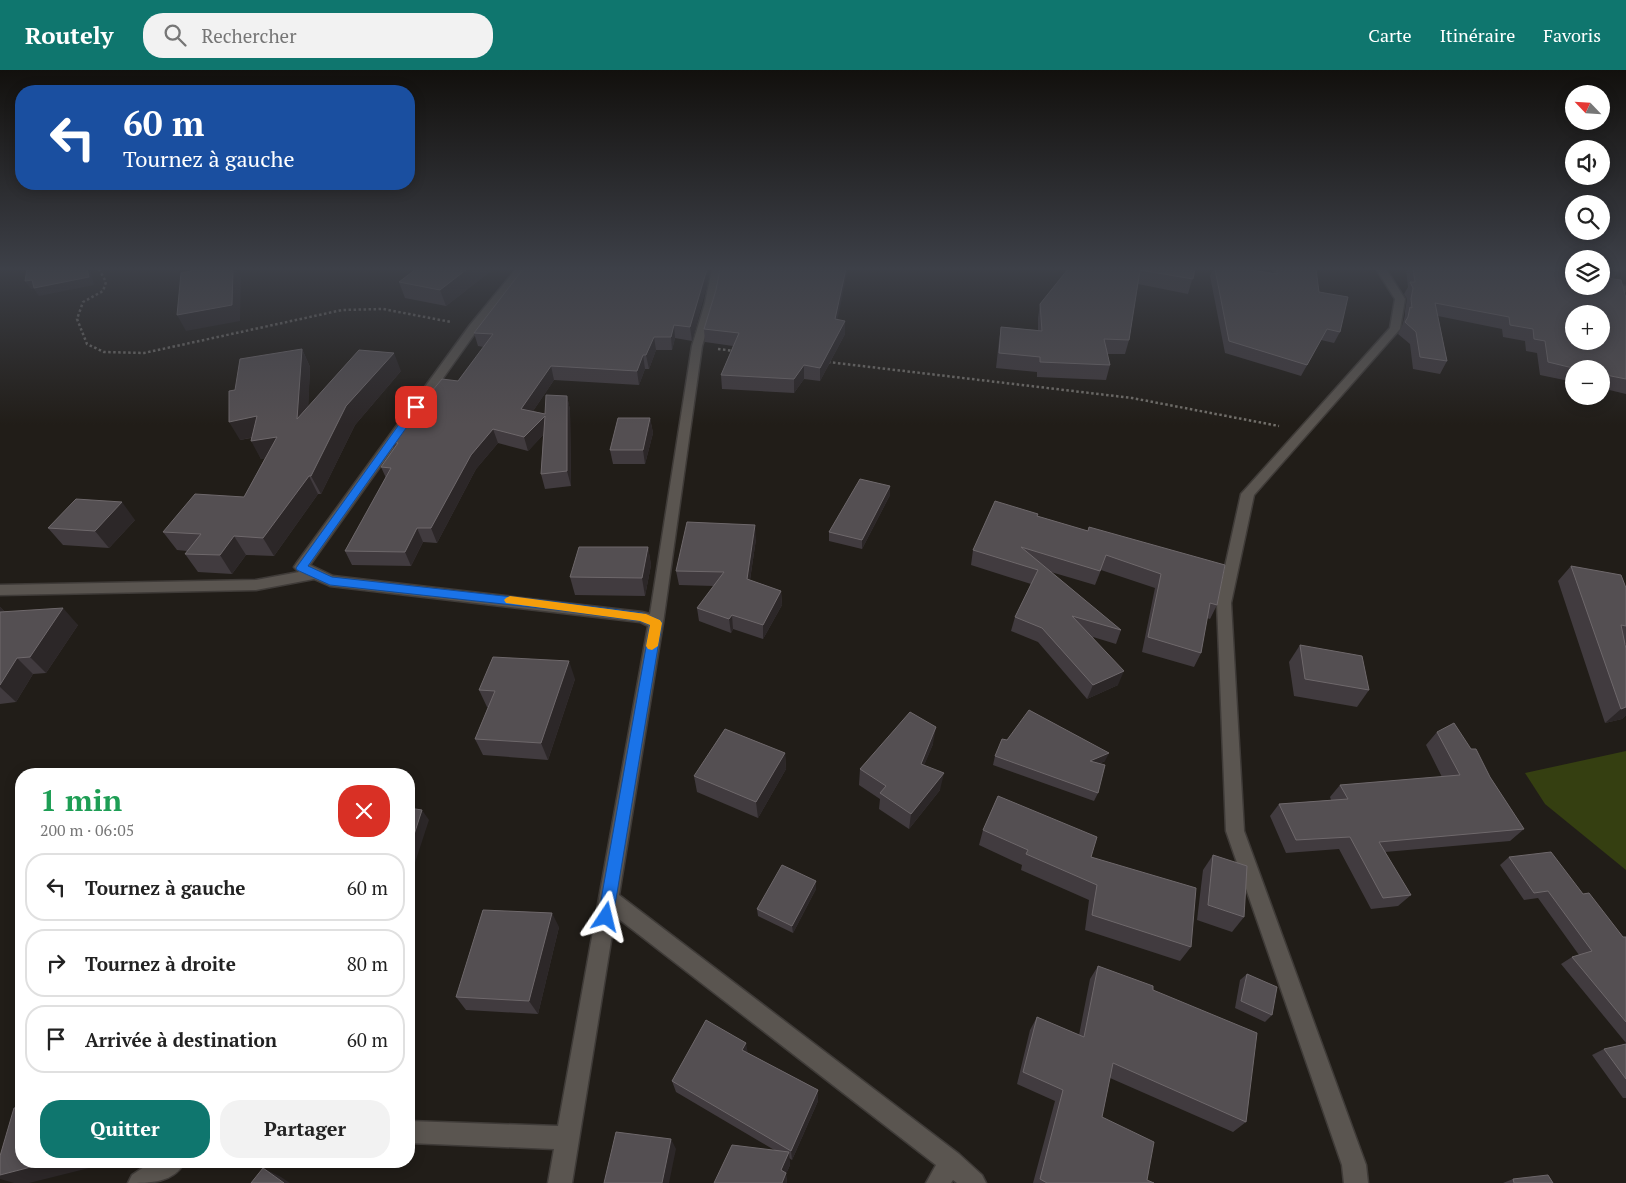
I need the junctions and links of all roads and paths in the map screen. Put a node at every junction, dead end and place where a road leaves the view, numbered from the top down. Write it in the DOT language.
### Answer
graph roads {
  1 [pos="78,321"];
  2 [pos="292,321"];
  3 [pos="443,321"];
  4 [pos="479,321"];
  5 [pos="705,321"];
  6 [pos="1396,321"];
  7 [pos="474,327"];
  8 [pos="697,346"];
  9 [pos="737,351"];
  10 [pos="826,362"];
  11 [pos="1304,431"];
  12 [pos="316,574"];
  13 [pos="0,590"];
  14 [pos="656,623"];
  15 [pos="609,899"];
  16 [pos="415,1132"];
  17 [pos="568,1138"];
  18 [pos="952,1162"];
  19 [pos="163,1168"];
  20 [pos="140,1183"];
  21 [pos="560,1183"];
  22 [pos="938,1183"];
  23 [pos="974,1183"];
  24 [pos="1356,1183"];
  1 -- 2 [label="path"];
  3 -- 7 [label="path"];
  4 -- 7 [label="street"];
  5 -- 8 [label="street"];
  6 -- 11 [label="street"];
  7 -- 12 [label="street"];
  8 -- 9 [label="path"];
  8 -- 14 [label="street"];
  10 -- 11 [label="path"];
  11 -- 24 [label="street"];
  12 -- 13 [label="street"];
  12 -- 14 [label="street"];
  14 -- 15 [label="street"];
  15 -- 17 [label="street"];
  15 -- 18 [label="street"];
  16 -- 17 [label="street"];
  17 -- 21 [label="street"];
  18 -- 22 [label="street"];
  18 -- 23 [label="street"];
  19 -- 20 [label="street"];
}
